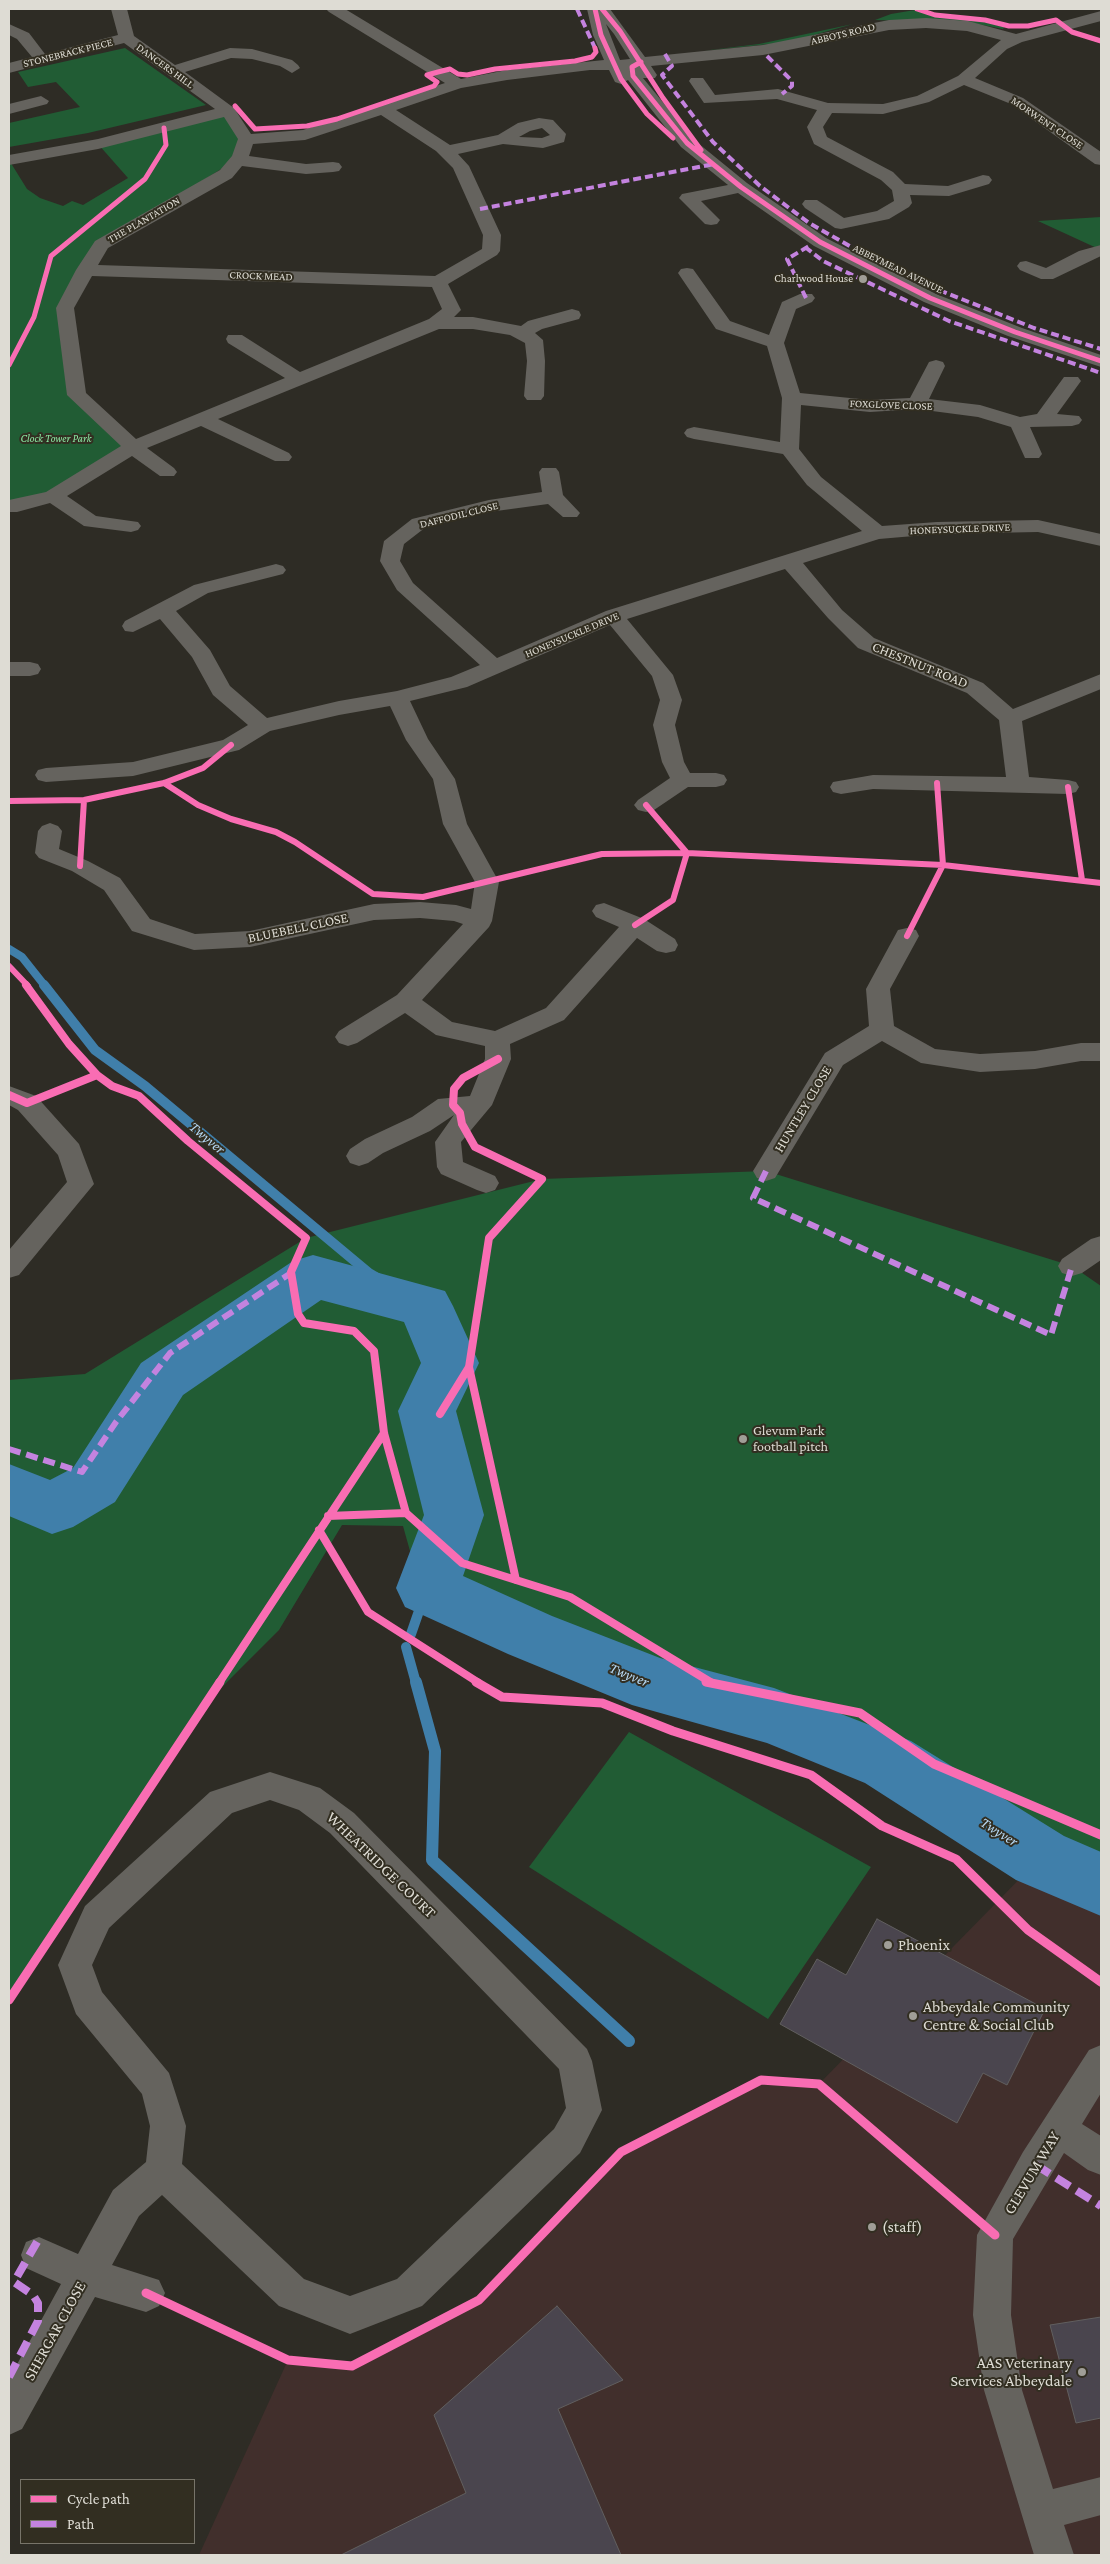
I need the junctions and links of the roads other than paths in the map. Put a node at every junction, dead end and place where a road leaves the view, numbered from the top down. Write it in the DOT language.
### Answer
graph roads {
  1 [pos="119,9"];
  2 [pos="334,9"];
  3 [pos="595,9"];
  4 [pos="602,9"];
  5 [pos="1079,9"];
  6 [pos="857,13"];
  7 [pos="1096,18"];
  8 [pos="870,27"];
  9 [pos="39,29"];
  10 [pos="16,32"];
  11 [pos="127,38"];
  12 [pos="1016,39"];
  13 [pos="42,60"];
  14 [pos="641,62"];
  15 [pos="615,66"];
  16 [pos="9,68"];
  17 [pos="292,68"];
  18 [pos="592,68"];
  19 [pos="172,71"];
  20 [pos="964,79"];
  21 [pos="697,80"];
  22 [pos="458,84"];
  23 [pos="41,102"];
  24 [pos="827,108"];
  25 [pos="9,109"];
  26 [pos="384,110"];
  27 [pos="228,112"];
  28 [pos="246,139"];
  29 [pos="503,139"];
  30 [pos="447,151"];
  31 [pos="705,156"];
  32 [pos="9,160"];
  33 [pos="238,160"];
  34 [pos="1101,160"];
  35 [pos="333,166"];
  36 [pos="983,180"];
  37 [pos="741,186"];
  38 [pos="902,196"];
  39 [pos="811,204"];
  40 [pos="711,220"];
  41 [pos="1101,250"];
  42 [pos="1026,266"];
  43 [pos="85,270"];
  44 [pos="687,273"];
  45 [pos="1047,275"];
  46 [pos="438,282"];
  47 [pos="1064,283"];
  48 [pos="806,298"];
  49 [pos="572,315"];
  50 [pos="436,323"];
  51 [pos="522,333"];
  52 [pos="235,339"];
  53 [pos="775,343"];
  54 [pos="1101,361"];
  55 [pos="936,366"];
  56 [pos="299,379"];
  57 [pos="1071,381"];
  58 [pos="534,396"];
  59 [pos="792,398"];
  60 [pos="917,403"];
  61 [pos="202,419"];
  62 [pos="1043,419"];
  63 [pos="1072,420"];
  64 [pos="1019,423"];
  65 [pos="694,434"];
  66 [pos="133,447"];
  67 [pos="789,449"];
  68 [pos="1032,454"];
  69 [pos="282,457"];
  70 [pos="167,472"];
  71 [pos="549,472"];
  72 [pos="54,496"];
  73 [pos="553,497"];
  74 [pos="9,506"];
  75 [pos="570,513"];
  76 [pos="132,526"];
  77 [pos="877,533"];
  78 [pos="1101,540"];
  79 [pos="790,561"];
  80 [pos="276,570"];
  81 [pos="163,609"];
  82 [pos="614,616"];
  83 [pos="133,626"];
  84 [pos="496,668"];
  85 [pos="1101,681"];
  86 [pos="397,698"];
  87 [pos="1010,718"];
  88 [pos="264,726"];
  89 [pos="46,775"];
  90 [pos="683,780"];
  91 [pos="716,780"];
  92 [pos="1018,784"];
  93 [pos="841,787"];
  94 [pos="1068,787"];
  95 [pos="646,805"];
  96 [pos="50,831"];
  97 [pos="604,912"];
  98 [pos="480,921"];
  99 [pos="635,925"];
  100 [pos="907,936"];
  101 [pos="666,945"];
  102 [pos="406,1001"];
  103 [pos="882,1030"];
  104 [pos="348,1037"];
  105 [pos="497,1040"];
  106 [pos="1101,1052"];
  107 [pos="9,1095"];
  108 [pos="479,1105"];
  109 [pos="359,1156"];
  110 [pos="766,1171"];
  111 [pos="486,1183"];
  112 [pos="1101,1246"];
  113 [pos="1072,1266"];
  114 [pos="9,1268"];
  115 [pos="1101,2062"];
  116 [pos="1059,2129"];
  117 [pos="1101,2157"];
  118 [pos="163,2171"];
  119 [pos="39,2255"];
  120 [pos="86,2276"];
  121 [pos="146,2293"];
  122 [pos="9,2416"];
  123 [pos="1101,2496"];
  124 [pos="1041,2512"];
  125 [pos="1054,2555"];
  1 -- 11 [label="street, DANCERS HILL"];
  2 -- 22 [label="street"];
  3 -- 15 [label="street, ABBEYMEAD AVENUE"];
  4 -- 14 [label="street"];
  5 -- 7 [label="street"];
  6 -- 8 [label="street"];
  7 -- 12 [label="street"];
  8 -- 12 [label="street, ABBOTS ROAD"];
  8 -- 14 [label="street, ABBOTS ROAD"];
  9 -- 10 [label="street"];
  10 -- 13 [label="street"];
  11 -- 13 [label="street, STONEBRACK PIECE"];
  11 -- 19 [label="street, DANCERS HILL"];
  12 -- 20 [label="street"];
  13 -- 16 [label="street, STONEBRACK PIECE"];
  14 -- 15 [label="street, ABBOTS ROAD"];
  14 -- 31 [label="street, ABBEYMEAD AVENUE"];
  15 -- 18 [label="street"];
  15 -- 18 [label="street"];
  15 -- 31 [label="street, ABBEYMEAD AVENUE"];
  17 -- 19 [label="street"];
  18 -- 22 [label="street"];
  19 -- 27 [label="street, DANCERS HILL"];
  20 -- 24 [label="street"];
  20 -- 34 [label="street, MORWENT CLOSE"];
  21 -- 24 [label="street"];
  22 -- 26 [label="street"];
  23 -- 25 [label="street"];
  24 -- 38 [label="street"];
  26 -- 28 [label="street"];
  26 -- 30 [label="street"];
  27 -- 28 [label="street"];
  27 -- 32 [label="street"];
  28 -- 33 [label="street, THE PLANTATION"];
  29 -- 30 [label="street"];
  30 -- 46 [label="street"];
  31 -- 37 [label="street, ABBEYMEAD AVENUE"];
  33 -- 35 [label="street"];
  33 -- 43 [label="street, THE PLANTATION"];
  36 -- 38 [label="street"];
  37 -- 40 [label="street"];
  37 -- 54 [label="street, ABBEYMEAD AVENUE"];
  38 -- 39 [label="street"];
  41 -- 45 [label="street"];
  42 -- 45 [label="street"];
  43 -- 46 [label="street, CROCK MEAD"];
  43 -- 66 [label="street, THE PLANTATION"];
  44 -- 53 [label="street"];
  45 -- 47 [label="street"];
  46 -- 50 [label="street"];
  48 -- 53 [label="street"];
  49 -- 51 [label="street"];
  50 -- 51 [label="street"];
  50 -- 56 [label="street"];
  51 -- 58 [label="street"];
  52 -- 56 [label="street"];
  53 -- 59 [label="street"];
  55 -- 60 [label="street"];
  56 -- 61 [label="street"];
  57 -- 62 [label="street"];
  59 -- 60 [label="street, FOXGLOVE CLOSE"];
  59 -- 67 [label="street"];
  60 -- 64 [label="street, FOXGLOVE CLOSE"];
  61 -- 66 [label="street"];
  61 -- 69 [label="street"];
  62 -- 63 [label="street, FOXGLOVE CLOSE"];
  62 -- 64 [label="street, FOXGLOVE CLOSE"];
  64 -- 68 [label="street"];
  65 -- 67 [label="street"];
  66 -- 70 [label="street, THE PLANTATION"];
  66 -- 72 [label="street"];
  67 -- 77 [label="street"];
  71 -- 73 [label="street"];
  72 -- 74 [label="street"];
  72 -- 76 [label="street"];
  73 -- 75 [label="street"];
  73 -- 84 [label="street, DAFFODIL CLOSE"];
  77 -- 78 [label="street, HONEYSUCKLE DRIVE"];
  77 -- 79 [label="street, HONEYSUCKLE DRIVE"];
  79 -- 82 [label="street, HONEYSUCKLE DRIVE"];
  79 -- 87 [label="street, CHESTNUT ROAD"];
  80 -- 81 [label="street"];
  81 -- 83 [label="street"];
  81 -- 88 [label="street"];
  82 -- 84 [label="street, HONEYSUCKLE DRIVE"];
  82 -- 90 [label="street"];
  84 -- 86 [label="street, HONEYSUCKLE DRIVE"];
  85 -- 87 [label="street"];
  86 -- 88 [label="street, HONEYSUCKLE DRIVE"];
  86 -- 98 [label="street"];
  87 -- 92 [label="street"];
  88 -- 89 [label="street, HONEYSUCKLE DRIVE"];
  90 -- 91 [label="street"];
  90 -- 95 [label="street"];
  92 -- 93 [label="street"];
  92 -- 94 [label="street"];
  96 -- 98 [label="street, BLUEBELL CLOSE"];
  97 -- 99 [label="street"];
  98 -- 102 [label="street"];
  99 -- 101 [label="street"];
  99 -- 105 [label="street"];
  100 -- 103 [label="street"];
  102 -- 104 [label="street"];
  102 -- 105 [label="street"];
  103 -- 106 [label="street"];
  103 -- 110 [label="street, HUNTLEY CLOSE"];
  105 -- 108 [label="street"];
  107 -- 114 [label="street"];
  108 -- 109 [label="street"];
  108 -- 111 [label="street"];
  112 -- 113 [label="street"];
  115 -- 116 [label="street, GLEVUM WAY"];
  116 -- 117 [label="street"];
  116 -- 124 [label="street, GLEVUM WAY"];
  118 -- 118 [label="street, WHEATRIDGE COURT"];
  118 -- 120 [label="street"];
  119 -- 120 [label="street"];
  120 -- 121 [label="street, SHERGAR CLOSE"];
  120 -- 122 [label="street, SHERGAR CLOSE"];
  123 -- 124 [label="street"];
  124 -- 125 [label="street, GLEVUM WAY"];
}
